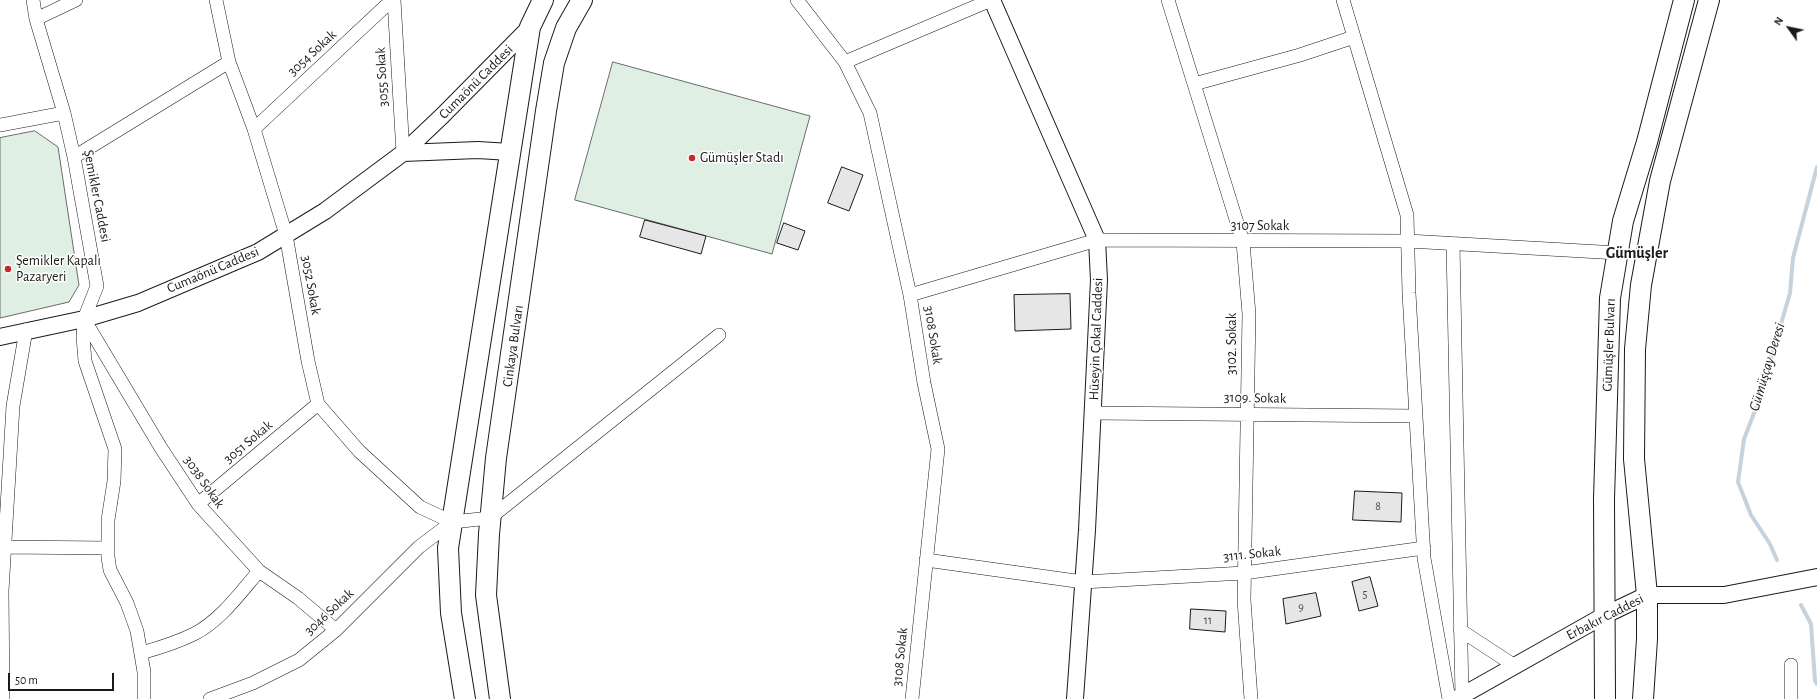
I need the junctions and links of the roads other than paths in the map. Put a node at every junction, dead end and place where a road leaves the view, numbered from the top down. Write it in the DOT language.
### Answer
graph roads {
  1 [pos="33,0"];
  2 [pos="76,0"];
  3 [pos="216,0"];
  4 [pos="393,0"];
  5 [pos="543,0"];
  6 [pos="582,0"];
  7 [pos="797,0"];
  8 [pos="992,0"];
  9 [pos="1168,0"];
  10 [pos="1343,0"];
  11 [pos="1684,0"];
  12 [pos="1709,0"];
  13 [pos="36,19"];
  14 [pos="530,27"];
  15 [pos="1354,37"];
  16 [pos="229,62"];
  17 [pos="845,62"];
  18 [pos="1194,84"];
  19 [pos="64,113"];
  20 [pos="1,121"];
  21 [pos="254,129"];
  22 [pos="510,152"];
  23 [pos="403,153"];
  24 [pos="74,157"];
  25 [pos="286,235"];
  26 [pos="1098,240"];
  27 [pos="1408,241"];
  28 [pos="1243,242"];
  29 [pos="1453,244"];
  30 [pos="1618,253"];
  31 [pos="910,295"];
  32 [pos="84,320"];
  33 [pos="26,330"];
  34 [pos="719,335"];
  35 [pos="0,337"];
  36 [pos="318,404"];
  37 [pos="1093,412"];
  38 [pos="1248,414"];
  39 [pos="1416,416"];
  40 [pos="198,504"];
  41 [pos="490,518"];
  42 [pos="452,522"];
  43 [pos="5,546"];
  44 [pos="108,548"];
  45 [pos="1424,548"];
  46 [pos="926,560"];
  47 [pos="2,563"];
  48 [pos="259,571"];
  49 [pos="1244,573"];
  50 [pos="1817,577"];
  51 [pos="1083,582"];
  52 [pos="1647,595"];
  53 [pos="1605,614"];
  54 [pos="336,630"];
  55 [pos="1460,630"];
  56 [pos="141,653"];
  57 [pos="1791,665"];
  58 [pos="1515,666"];
  59 [pos="1456,698"];
  60 [pos="3,699"];
  61 [pos="144,699"];
  62 [pos="210,699"];
  63 [pos="466,699"];
  64 [pos="500,699"];
  65 [pos="912,699"];
  66 [pos="1075,699"];
  67 [pos="1251,699"];
  68 [pos="1605,699"];
  69 [pos="1643,699"];
  70 [pos="1791,699"];
  1 -- 13 [label="street, Şemikler Caddesi"];
  2 -- 13 [label="street"];
  3 -- 16 [label="street, 3052 Sokak"];
  4 -- 21 [label="street, 3054 Sokak"];
  4 -- 23 [label="street, 3055 Sokak"];
  5 -- 14 [label="main road"];
  6 -- 41 [label="main road, Cinkaya Bulvarı"];
  7 -- 17 [label="street, 3108 Sokak"];
  8 -- 17 [label="street"];
  8 -- 26 [label="street, Hüseyin Çokal Caddesi"];
  9 -- 18 [label="street, 3102. Sokak"];
  10 -- 15 [label="street"];
  11 -- 30 [label="main road, Gümüşler Bulvarı"];
  12 -- 52 [label="main road, Gümüşler Bulvarı"];
  13 -- 19 [label="street, Şemikler Caddesi"];
  14 -- 22 [label="main road"];
  14 -- 23 [label="street, Cumaönü Caddesi"];
  15 -- 18 [label="street"];
  15 -- 27 [label="street"];
  16 -- 21 [label="street, 3052 Sokak"];
  16 -- 24 [label="street"];
  17 -- 31 [label="street, 3108 Sokak"];
  18 -- 28 [label="street, 3102. Sokak"];
  19 -- 20 [label="street"];
  19 -- 24 [label="street, Şemikler Caddesi"];
  21 -- 25 [label="street, 3052 Sokak"];
  22 -- 23 [label="street"];
  22 -- 42 [label="main road"];
  23 -- 25 [label="street, Cumaönü Caddesi"];
  24 -- 32 [label="street, Şemikler Caddesi"];
  25 -- 32 [label="street, Cumaönü Caddesi"];
  25 -- 36 [label="street, 3052 Sokak"];
  26 -- 28 [label="street, 3107 Sokak"];
  26 -- 31 [label="street, 3107 Sokak"];
  26 -- 37 [label="street, Hüseyin Çokal Caddesi"];
  27 -- 28 [label="street, 3107 Sokak"];
  27 -- 29 [label="street, 3107 Sokak"];
  27 -- 39 [label="street"];
  28 -- 38 [label="street, 3102. Sokak"];
  29 -- 30 [label="street, 3107 Sokak"];
  29 -- 55 [label="street"];
  30 -- 53 [label="main road, Gümüşler Bulvarı"];
  31 -- 46 [label="street, 3108 Sokak"];
  32 -- 33 [label="street, Cumaönü Caddesi"];
  32 -- 40 [label="street, 3038 Sokak"];
  32 -- 44 [label="street, Şemikler Caddesi"];
  33 -- 35 [label="street, Cumaönü Caddesi"];
  33 -- 43 [label="street"];
  34 -- 41 [label="street"];
  36 -- 40 [label="street, 3051 Sokak"];
  36 -- 42 [label="street, 3052 Sokak"];
  37 -- 38 [label="street, 3109. Sokak"];
  37 -- 51 [label="street, Hüseyin Çokal Caddesi"];
  38 -- 39 [label="street, 3109. Sokak"];
  38 -- 49 [label="street, 3102. Sokak"];
  39 -- 45 [label="street"];
  40 -- 48 [label="street, 3038 Sokak"];
  41 -- 42 [label="street"];
  41 -- 64 [label="main road, Cinkaya Bulvarı"];
  42 -- 54 [label="street, 3046 Sokak"];
  42 -- 63 [label="main road"];
  43 -- 44 [label="street"];
  43 -- 47 [label="street"];
  44 -- 56 [label="street, Şemikler Caddesi"];
  45 -- 49 [label="street, 3111. Sokak"];
  45 -- 59 [label="street"];
  46 -- 51 [label="street, 3111. Sokak"];
  46 -- 65 [label="street, 3108 Sokak"];
  47 -- 60 [label="street"];
  48 -- 54 [label="street, 3038 Sokak"];
  48 -- 56 [label="street"];
  49 -- 51 [label="street, 3111. Sokak"];
  49 -- 67 [label="street, 3102. Sokak"];
  50 -- 52 [label="street, Erbakır Caddesi"];
  51 -- 66 [label="street, Hüseyin Çokal Caddesi"];
  52 -- 53 [label="street, Erbakır Caddesi"];
  52 -- 69 [label="main road, Gümüşler Bulvarı"];
  53 -- 58 [label="street, Erbakır Caddesi"];
  53 -- 68 [label="main road, Gümüşler Bulvarı"];
  54 -- 62 [label="street, 3046 Sokak"];
  55 -- 58 [label="street"];
  55 -- 59 [label="street"];
  56 -- 61 [label="street, Şemikler Caddesi"];
  57 -- 70 [label="street"];
  58 -- 59 [label="street, Erbakır Caddesi"];
}
